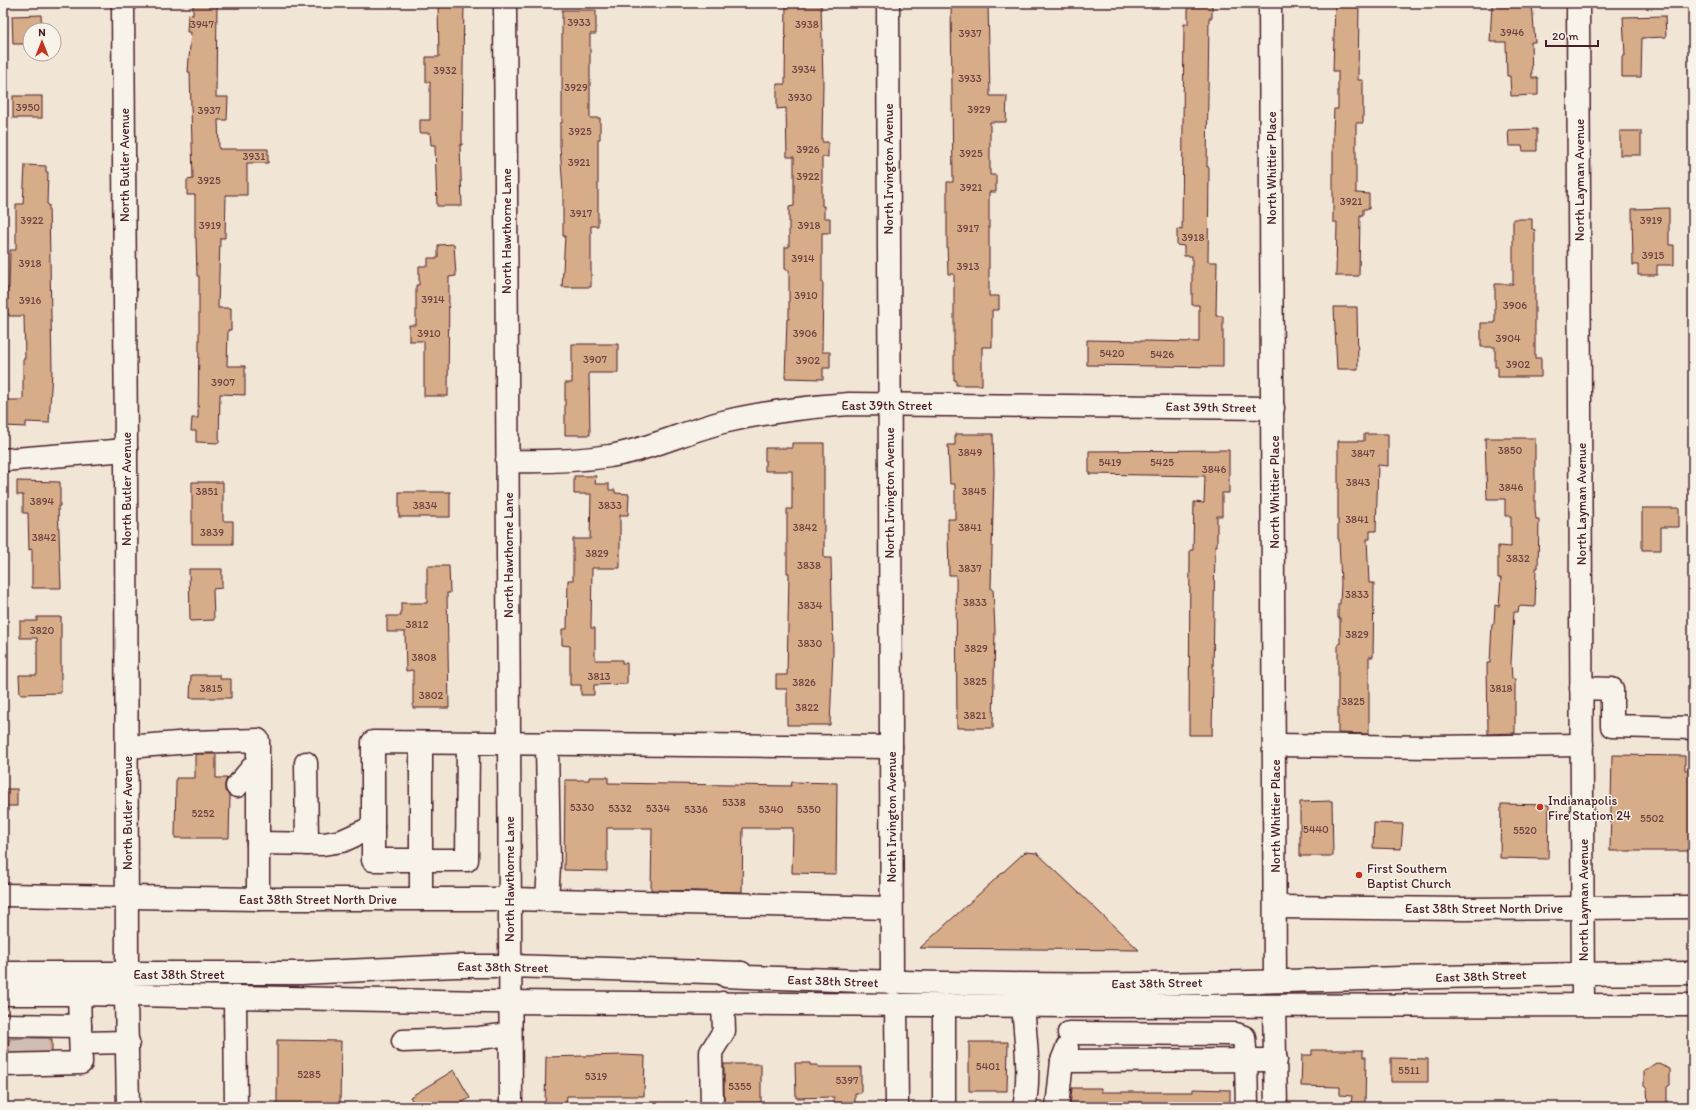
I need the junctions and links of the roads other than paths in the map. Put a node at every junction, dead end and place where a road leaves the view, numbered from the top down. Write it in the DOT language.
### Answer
graph roads {
  1 [pos="123,3"];
  2 [pos="505,3"];
  3 [pos="888,3"];
  4 [pos="1270,3"];
  5 [pos="1578,3"];
  6 [pos="889,404"];
  7 [pos="1273,408"];
  8 [pos="126,450"];
  9 [pos="3,460"];
  10 [pos="507,461"];
  11 [pos="1581,688"];
  12 [pos="1693,728"];
  13 [pos="421,742"];
  14 [pos="468,743"];
  15 [pos="509,743"];
  16 [pos="547,743"];
  17 [pos="1582,744"];
  18 [pos="1275,745"];
  19 [pos="127,747"];
  20 [pos="891,747"];
  21 [pos="258,761"];
  22 [pos="306,763"];
  23 [pos="258,814"];
  24 [pos="373,827"];
  25 [pos="258,843"];
  26 [pos="307,844"];
  27 [pos="420,860"];
  28 [pos="3,895"];
  29 [pos="127,898"];
  30 [pos="258,899"];
  31 [pos="420,899"];
  32 [pos="510,899"];
  33 [pos="547,900"];
  34 [pos="1276,907"];
  35 [pos="1583,907"];
  36 [pos="1693,907"];
  37 [pos="891,908"];
  38 [pos="510,966"];
  39 [pos="3,973"];
  40 [pos="1583,973"];
  41 [pos="1693,973"];
  42 [pos="1275,981"];
  43 [pos="126,985"];
  44 [pos="894,993"];
  45 [pos="3,994"];
  46 [pos="79,994"];
  47 [pos="235,998"];
  48 [pos="509,1002"];
  49 [pos="723,1003"];
  50 [pos="1023,1004"];
  51 [pos="1583,1004"];
  52 [pos="944,1005"];
  53 [pos="1693,1005"];
  54 [pos="1069,1006"];
  55 [pos="1274,1006"];
  56 [pos="24,1031"];
  57 [pos="1069,1033"];
  58 [pos="510,1034"];
  59 [pos="80,1035"];
  60 [pos="403,1041"];
  61 [pos="128,1042"];
  62 [pos="1246,1060"];
  63 [pos="1276,1060"];
  64 [pos="1062,1061"];
  65 [pos="25,1063"];
  66 [pos="128,1107"];
  67 [pos="236,1107"];
  68 [pos="511,1107"];
  69 [pos="712,1107"];
  70 [pos="897,1107"];
  71 [pos="944,1107"];
  72 [pos="1024,1107"];
  73 [pos="1057,1107"];
  74 [pos="1247,1107"];
  75 [pos="1276,1107"];
  1 -- 8 [label="street, North Butler Avenue"];
  2 -- 10 [label="street, North Hawthorne Lane"];
  3 -- 6 [label="street, North Irvington Avenue"];
  4 -- 7 [label="street, North Whittier Place"];
  5 -- 11 [label="street, North Layman Avenue"];
  6 -- 7 [label="street, East 39th Street"];
  6 -- 10 [label="street, East 39th Street"];
  6 -- 20 [label="street, North Irvington Avenue"];
  7 -- 18 [label="street, North Whittier Place"];
  8 -- 9 [label="street"];
  8 -- 19 [label="street, North Butler Avenue"];
  10 -- 15 [label="street, North Hawthorne Lane"];
  11 -- 12 [label="street"];
  11 -- 17 [label="street, North Layman Avenue"];
  13 -- 14 [label="street"];
  13 -- 24 [label="street"];
  13 -- 27 [label="street"];
  14 -- 15 [label="street"];
  14 -- 27 [label="street"];
  15 -- 16 [label="street"];
  15 -- 32 [label="street, North Hawthorne Lane"];
  16 -- 20 [label="street"];
  16 -- 33 [label="street"];
  17 -- 18 [label="street"];
  17 -- 35 [label="street, North Layman Avenue"];
  18 -- 34 [label="street, North Whittier Place"];
  19 -- 21 [label="street"];
  19 -- 29 [label="street, North Butler Avenue"];
  20 -- 37 [label="street, North Irvington Avenue"];
  21 -- 23 [label="street"];
  21 -- 23 [label="street"];
  22 -- 26 [label="street"];
  23 -- 25 [label="street"];
  24 -- 26 [label="street"];
  24 -- 27 [label="street"];
  25 -- 26 [label="street"];
  25 -- 30 [label="street"];
  27 -- 31 [label="street"];
  28 -- 29 [label="street, East 38th Street North Drive"];
  29 -- 30 [label="street, East 38th Street North Drive"];
  29 -- 43 [label="street, North Butler Avenue"];
  30 -- 31 [label="street, East 38th Street North Drive"];
  31 -- 32 [label="street, East 38th Street North Drive"];
  32 -- 33 [label="street, East 38th Street North Drive"];
  32 -- 38 [label="street, North Hawthorne Lane"];
  33 -- 37 [label="street, East 38th Street North Drive"];
  34 -- 35 [label="street, East 38th Street North Drive"];
  34 -- 42 [label="street, North Whittier Place"];
  35 -- 36 [label="street, East 38th Street North Drive"];
  35 -- 40 [label="street, North Layman Avenue"];
  37 -- 44 [label="street, North Irvington Avenue"];
  38 -- 43 [label="street, East 38th Street"];
  38 -- 44 [label="street, East 38th Street"];
  38 -- 48 [label="street, North Hawthorne Lane"];
  39 -- 43 [label="street, East 38th Street"];
  40 -- 41 [label="street, East 38th Street"];
  40 -- 42 [label="street, East 38th Street"];
  40 -- 51 [label="street, North Layman Avenue"];
  42 -- 44 [label="street, East 38th Street"];
  43 -- 46 [label="street, East 38th Street"];
  43 -- 47 [label="street, East 38th Street"];
  43 -- 61 [label="street, North Butler Avenue"];
  44 -- 49 [label="street, East 38th Street"];
  44 -- 52 [label="street, East 38th Street"];
  44 -- 70 [label="street, North Irvington Avenue"];
  45 -- 46 [label="street, East 38th Street"];
  46 -- 59 [label="street"];
  47 -- 48 [label="street, East 38th Street"];
  47 -- 67 [label="street"];
  48 -- 49 [label="street, East 38th Street"];
  48 -- 58 [label="street, North Hawthorne Lane"];
  49 -- 69 [label="street"];
  50 -- 52 [label="street, East 38th Street"];
  50 -- 54 [label="street, East 38th Street"];
  50 -- 72 [label="street"];
  51 -- 53 [label="street, East 38th Street"];
  51 -- 55 [label="street, East 38th Street"];
  52 -- 71 [label="street"];
  54 -- 55 [label="street, East 38th Street"];
  54 -- 57 [label="street"];
  55 -- 63 [label="street"];
  56 -- 59 [label="street"];
  57 -- 62 [label="street"];
  57 -- 64 [label="street"];
  58 -- 60 [label="street"];
  58 -- 68 [label="street, North Hawthorne Lane"];
  59 -- 61 [label="street"];
  59 -- 65 [label="street"];
  61 -- 66 [label="street, North Butler Avenue"];
  62 -- 63 [label="street"];
  62 -- 64 [label="street"];
  62 -- 74 [label="street"];
  63 -- 75 [label="street"];
  64 -- 73 [label="street"];
}
